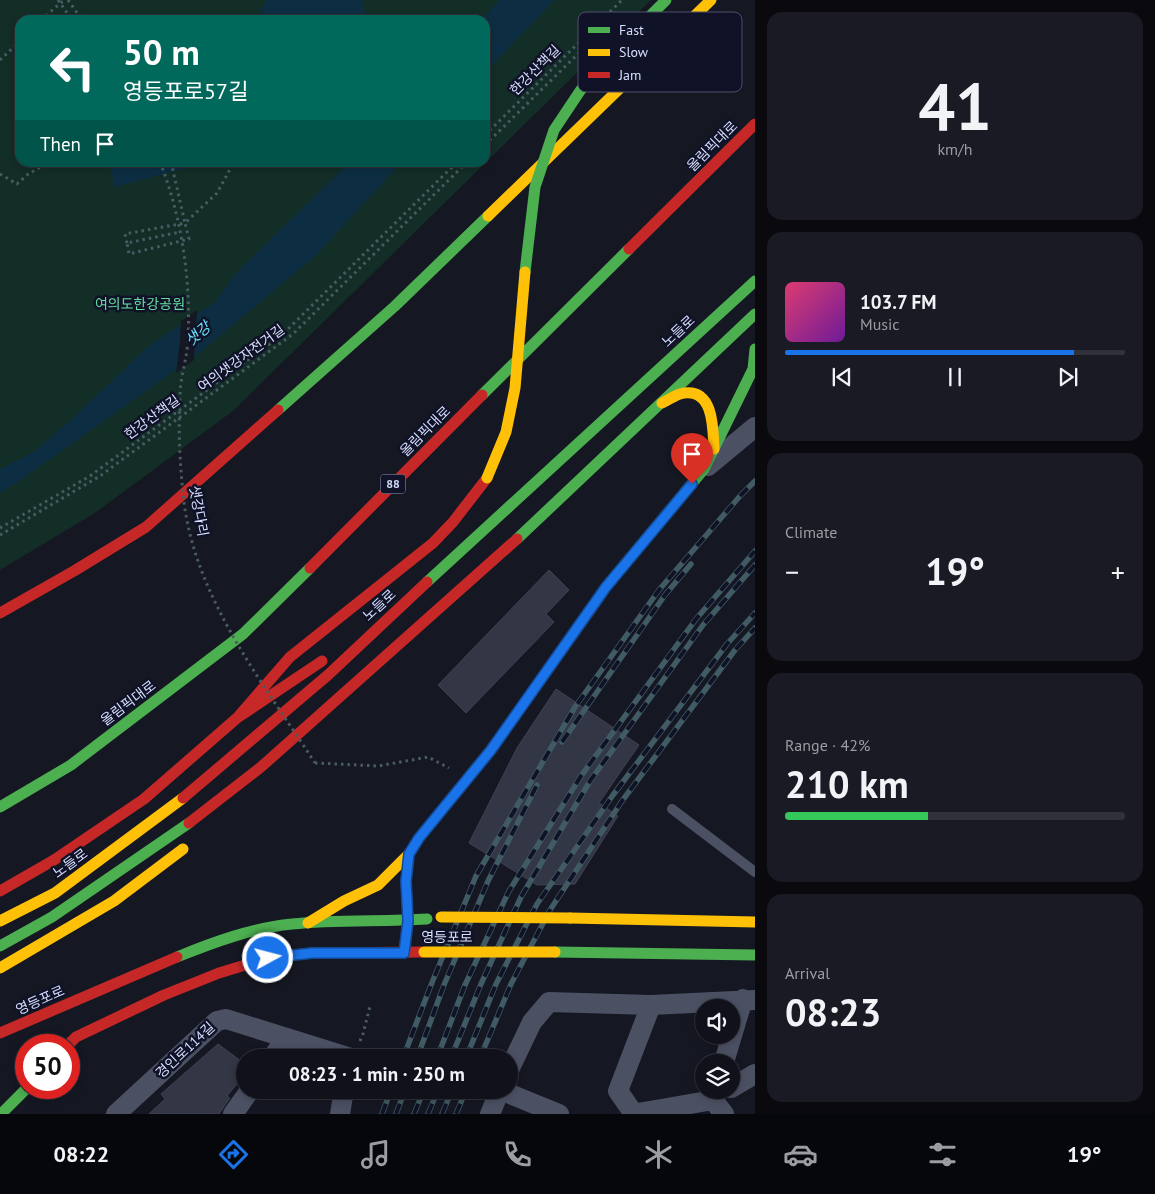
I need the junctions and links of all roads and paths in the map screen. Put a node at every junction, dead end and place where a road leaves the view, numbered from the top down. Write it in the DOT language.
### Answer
graph roads {
  1 [pos="58,0"];
  2 [pos="64,0"];
  3 [pos="68,0"];
  4 [pos="622,0"];
  5 [pos="666,0"];
  6 [pos="711,0"];
  7 [pos="610,12"];
  8 [pos="654,12"];
  9 [pos="699,12"];
  10 [pos="48,15"];
  11 [pos="68,15"];
  12 [pos="78,15"];
  13 [pos="578,43"];
  14 [pos="15,46"];
  15 [pos="578,53"];
  16 [pos="0,60"];
  17 [pos="579,92"];
  18 [pos="616,92"];
  19 [pos="755,124"];
  20 [pos="490,130"];
  21 [pos="490,140"];
  22 [pos="40,167"];
  23 [pos="162,167"];
  24 [pos="172,167"];
  25 [pos="231,167"];
  26 [pos="452,167"];
  27 [pos="462,167"];
  28 [pos="0,174"];
  29 [pos="185,224"];
  30 [pos="180,232"];
  31 [pos="126,243"];
  32 [pos="755,280"];
  33 [pos="755,314"];
  34 [pos="755,349"];
  35 [pos="754,367"];
  36 [pos="658,404"];
  37 [pos="755,427"];
  38 [pos="714,449"];
  39 [pos="704,469"];
  40 [pos="0,528"];
  41 [pos="0,535"];
  42 [pos="482,571"];
  43 [pos="0,613"];
  44 [pos="384,621"];
  45 [pos="361,694"];
  46 [pos="237,718"];
  47 [pos="457,772"];
  48 [pos="0,808"];
  49 [pos="672,809"];
  50 [pos="191,843"];
  51 [pos="409,854"];
  52 [pos="755,872"];
  53 [pos="0,891"];
  54 [pos="0,921"];
  55 [pos="408,921"];
  56 [pos="755,922"];
  57 [pos="307,924"];
  58 [pos="0,946"];
  59 [pos="404,953"];
  60 [pos="755,955"];
  61 [pos="0,968"];
  62 [pos="152,968"];
  63 [pos="124,993"];
  64 [pos="749,999"];
  65 [pos="651,1005"];
  66 [pos="370,1006"];
  67 [pos="104,1012"];
  68 [pos="0,1033"];
  69 [pos="80,1034"];
  70 [pos="80,1037"];
  71 [pos="286,1038"];
  72 [pos="278,1049"];
  73 [pos="324,1049"];
  74 [pos="355,1049"];
  75 [pos="518,1051"];
  76 [pos="727,1054"];
  77 [pos="755,1074"];
  78 [pos="740,1084"];
  79 [pos="518,1097"];
  80 [pos="16,1099"];
  81 [pos="244,1099"];
  82 [pos="342,1099"];
  83 [pos="496,1099"];
  84 [pos="707,1099"];
  85 [pos="1,1114"];
  86 [pos="116,1114"];
  87 [pos="233,1114"];
  88 [pos="340,1114"];
  89 [pos="490,1114"];
  90 [pos="559,1114"];
  91 [pos="633,1114"];
  1 -- 11 [label="path, bridge"];
  2 -- 10 [label="path"];
  3 -- 12 [label="path, bridge"];
  4 -- 7 [label="path, 한강산책길"];
  5 -- 8 [label="main road, bridge"];
  6 -- 9 [label="main road"];
  13 -- 20 [label="path, 한강산책길"];
  14 -- 16 [label="path"];
  15 -- 21 [label="path"];
  17 -- 46 [label="main road, bridge"];
  18 -- 43 [label="main road"];
  19 -- 48 [label="main road, 올림픽대로 / 88"];
  22 -- 28 [label="path"];
  23 -- 30 [label="path, 샛강다리, bridge"];
  24 -- 29 [label="path"];
  25 -- 29 [label="path"];
  26 -- 40 [label="path, 한강산책길"];
  27 -- 41 [label="path, 여의샛강자전거길"];
  29 -- 31 [label="path"];
  29 -- 31 [label="path"];
  30 -- 31 [label="path"];
  30 -- 47 [label="path, 샛강다리, bridge"];
  32 -- 44 [label="main road, 노들로"];
  33 -- 36 [label="main road"];
  34 -- 35 [label="main road"];
  35 -- 38 [label="main road"];
  36 -- 38 [label="main road"];
  36 -- 42 [label="main road"];
  37 -- 39 [label="street"];
  38 -- 39 [label="main road"];
  39 -- 51 [label="main road"];
  42 -- 45 [label="main road"];
  42 -- 58 [label="main road"];
  44 -- 46 [label="main road"];
  44 -- 54 [label="main road, 노들로"];
  46 -- 53 [label="main road"];
  49 -- 52 [label="lane"];
  50 -- 61 [label="main road"];
  51 -- 55 [label="main road"];
  51 -- 57 [label="main road"];
  55 -- 56 [label="main road, 영등포로, bridge"];
  55 -- 57 [label="main road, 영등포로"];
  55 -- 59 [label="main road"];
  57 -- 62 [label="main road, 영등포로"];
  59 -- 60 [label="main road, 영등포로, bridge"];
  59 -- 70 [label="main road, 영등포로"];
  62 -- 63 [label="main road"];
  62 -- 68 [label="main road, 영등포로"];
  64 -- 65 [label="street"];
  64 -- 76 [label="street"];
  65 -- 75 [label="street"];
  65 -- 91 [label="street"];
  66 -- 74 [label="path"];
  67 -- 69 [label="main road"];
  71 -- 72 [label="street"];
  71 -- 73 [label="street, 경인로114길"];
  71 -- 86 [label="street, 경인로114길"];
  77 -- 78 [label="street"];
  79 -- 90 [label="street"];
  80 -- 85 [label="main road"];
  81 -- 87 [label="street"];
  82 -- 88 [label="street"];
  83 -- 89 [label="street"];
  84 -- 91 [label="street"];
}
